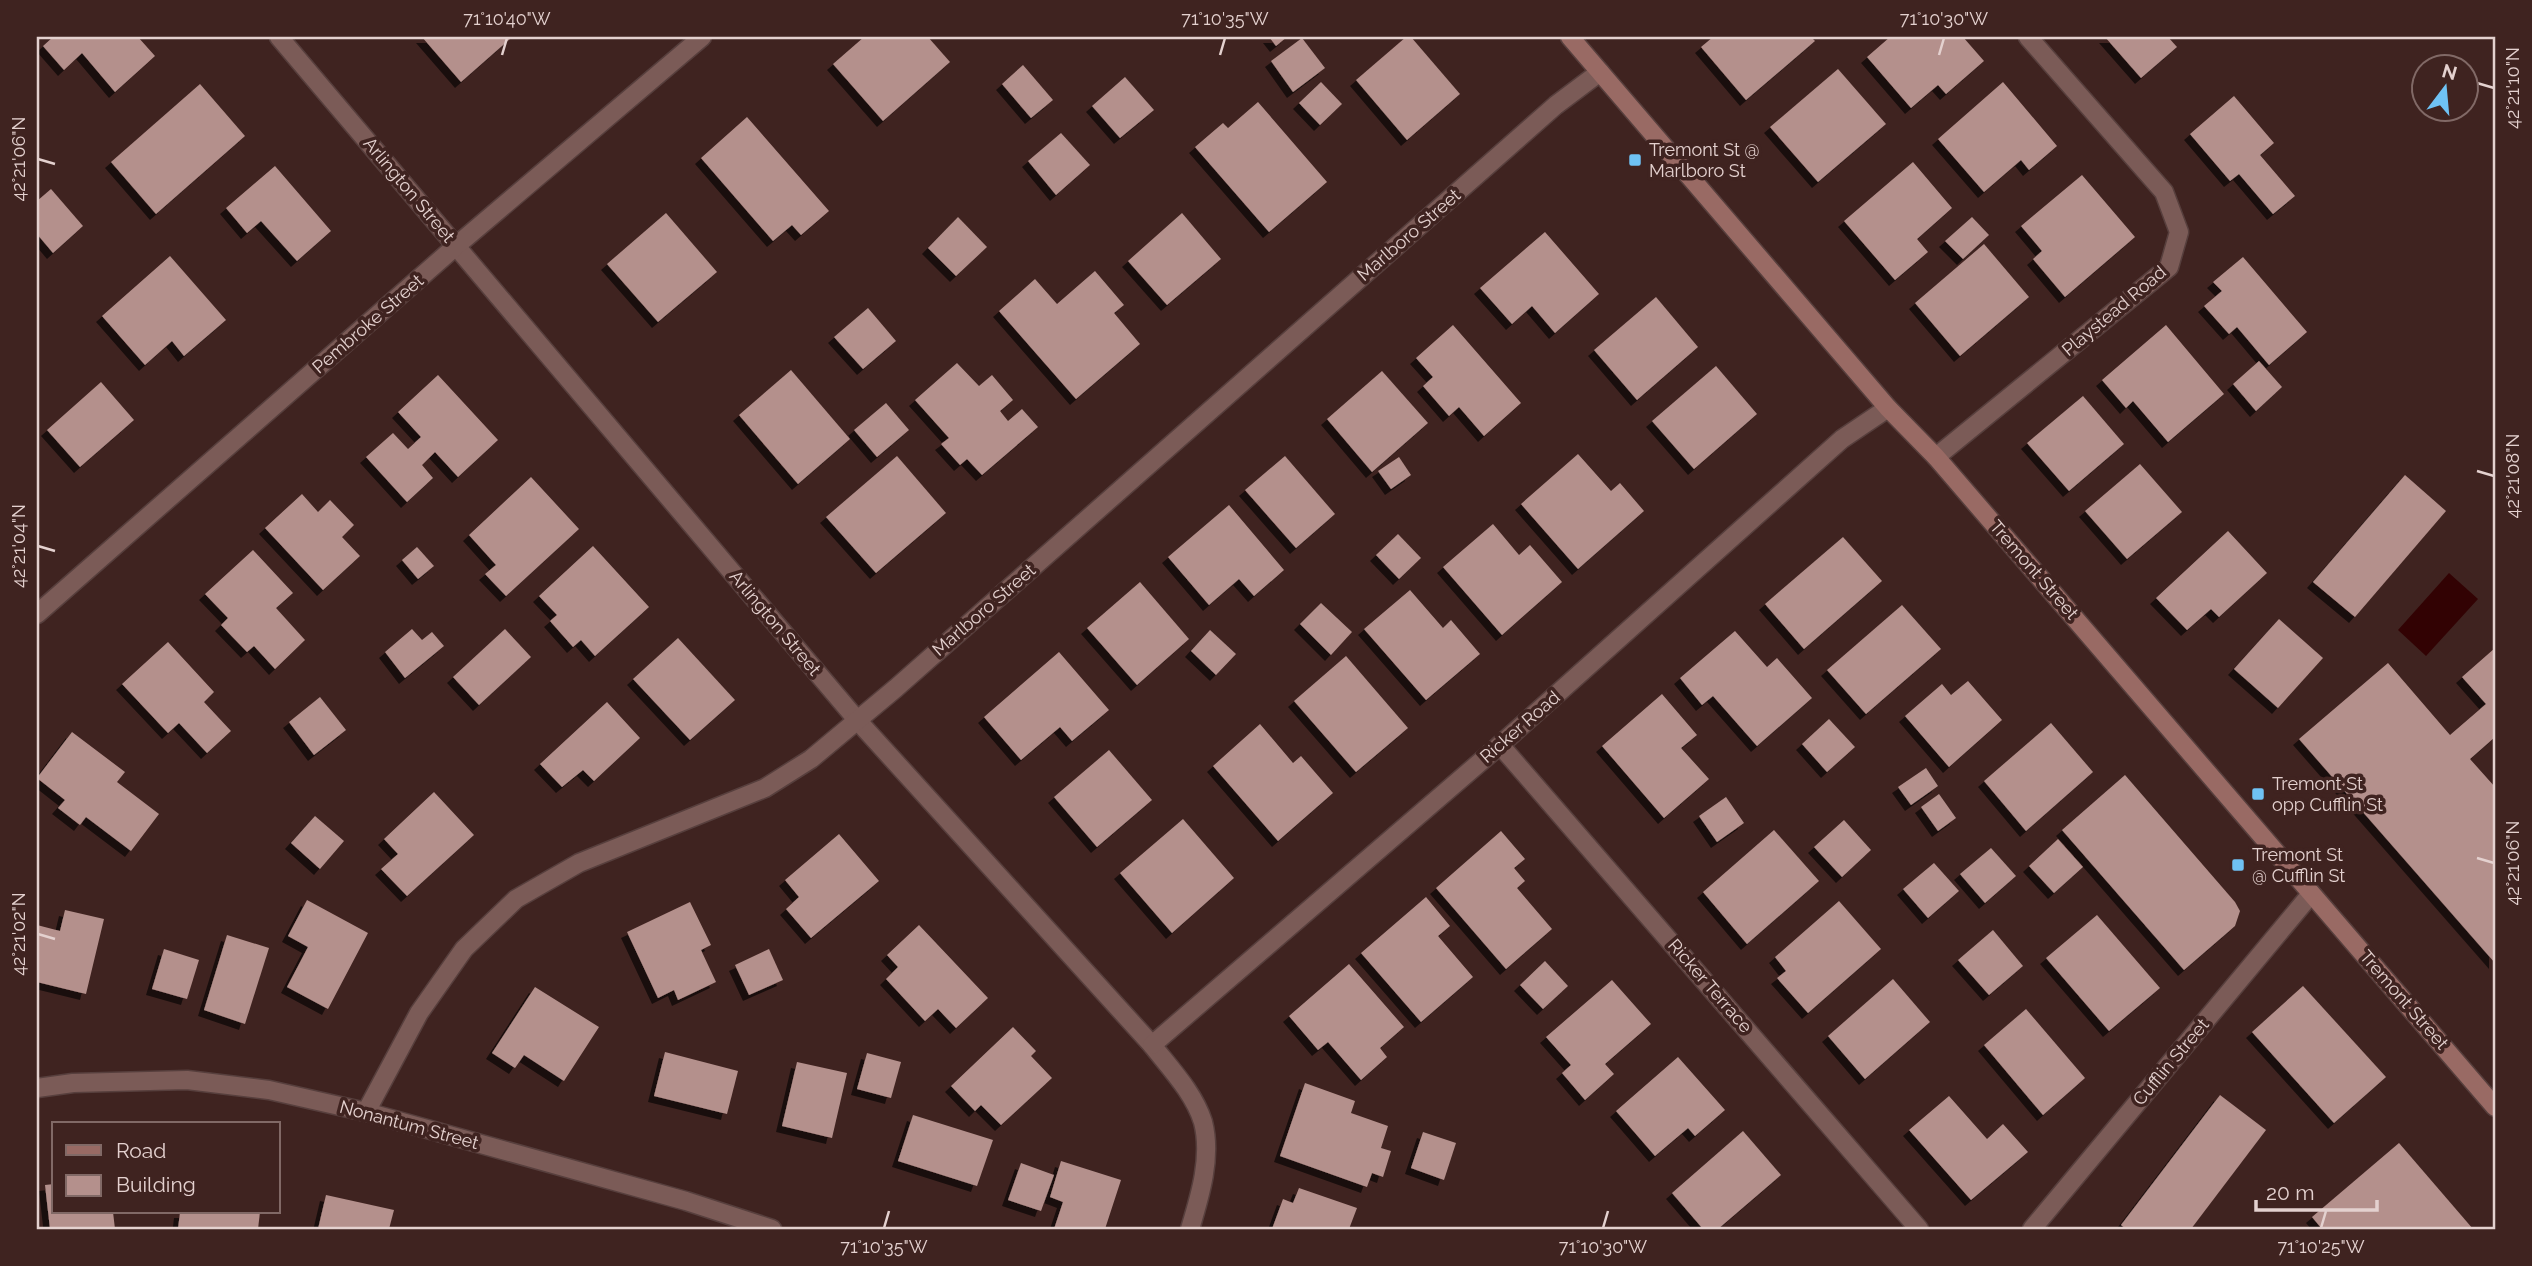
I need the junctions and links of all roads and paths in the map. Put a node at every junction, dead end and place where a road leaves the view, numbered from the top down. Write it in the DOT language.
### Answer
graph roads {
  1 [pos="279,37"];
  2 [pos="702,37"];
  3 [pos="1570,37"];
  4 [pos="2028,37"];
  5 [pos="1600,72"];
  6 [pos="456,246"];
  7 [pos="1888,408"];
  8 [pos="1936,457"];
  9 [pos="37,614"];
  10 [pos="858,722"];
  11 [pos="1500,745"];
  12 [pos="2311,894"];
  13 [pos="1152,1045"];
  14 [pos="37,1088"];
  15 [pos="2495,1107"];
  16 [pos="366,1112"];
  17 [pos="772,1229"];
  18 [pos="1190,1229"];
  19 [pos="1919,1229"];
  20 [pos="2032,1229"];
  1 -- 6 [label="street, Arlington Street"];
  2 -- 6 [label="street, Pembroke Street"];
  3 -- 5 [label="main road, Tremont Street"];
  4 -- 8 [label="street, Playstead Road"];
  5 -- 7 [label="main road, Tremont Street"];
  5 -- 10 [label="street, Marlboro Street"];
  6 -- 9 [label="street, Pembroke Street"];
  6 -- 10 [label="street, Arlington Street"];
  7 -- 8 [label="main road, Tremont Street"];
  7 -- 11 [label="street, Ricker Road"];
  8 -- 12 [label="main road, Tremont Street"];
  10 -- 13 [label="street, Arlington Street"];
  10 -- 16 [label="street, Marlboro Street"];
  11 -- 13 [label="street, Ricker Road"];
  11 -- 19 [label="street, Ricker Terrace"];
  12 -- 15 [label="main road, Tremont Street"];
  12 -- 20 [label="street, Cufflin Street"];
  13 -- 18 [label="street, Arlington Street"];
  14 -- 16 [label="street, Nonantum Street"];
  16 -- 17 [label="street, Nonantum Street"];
}
